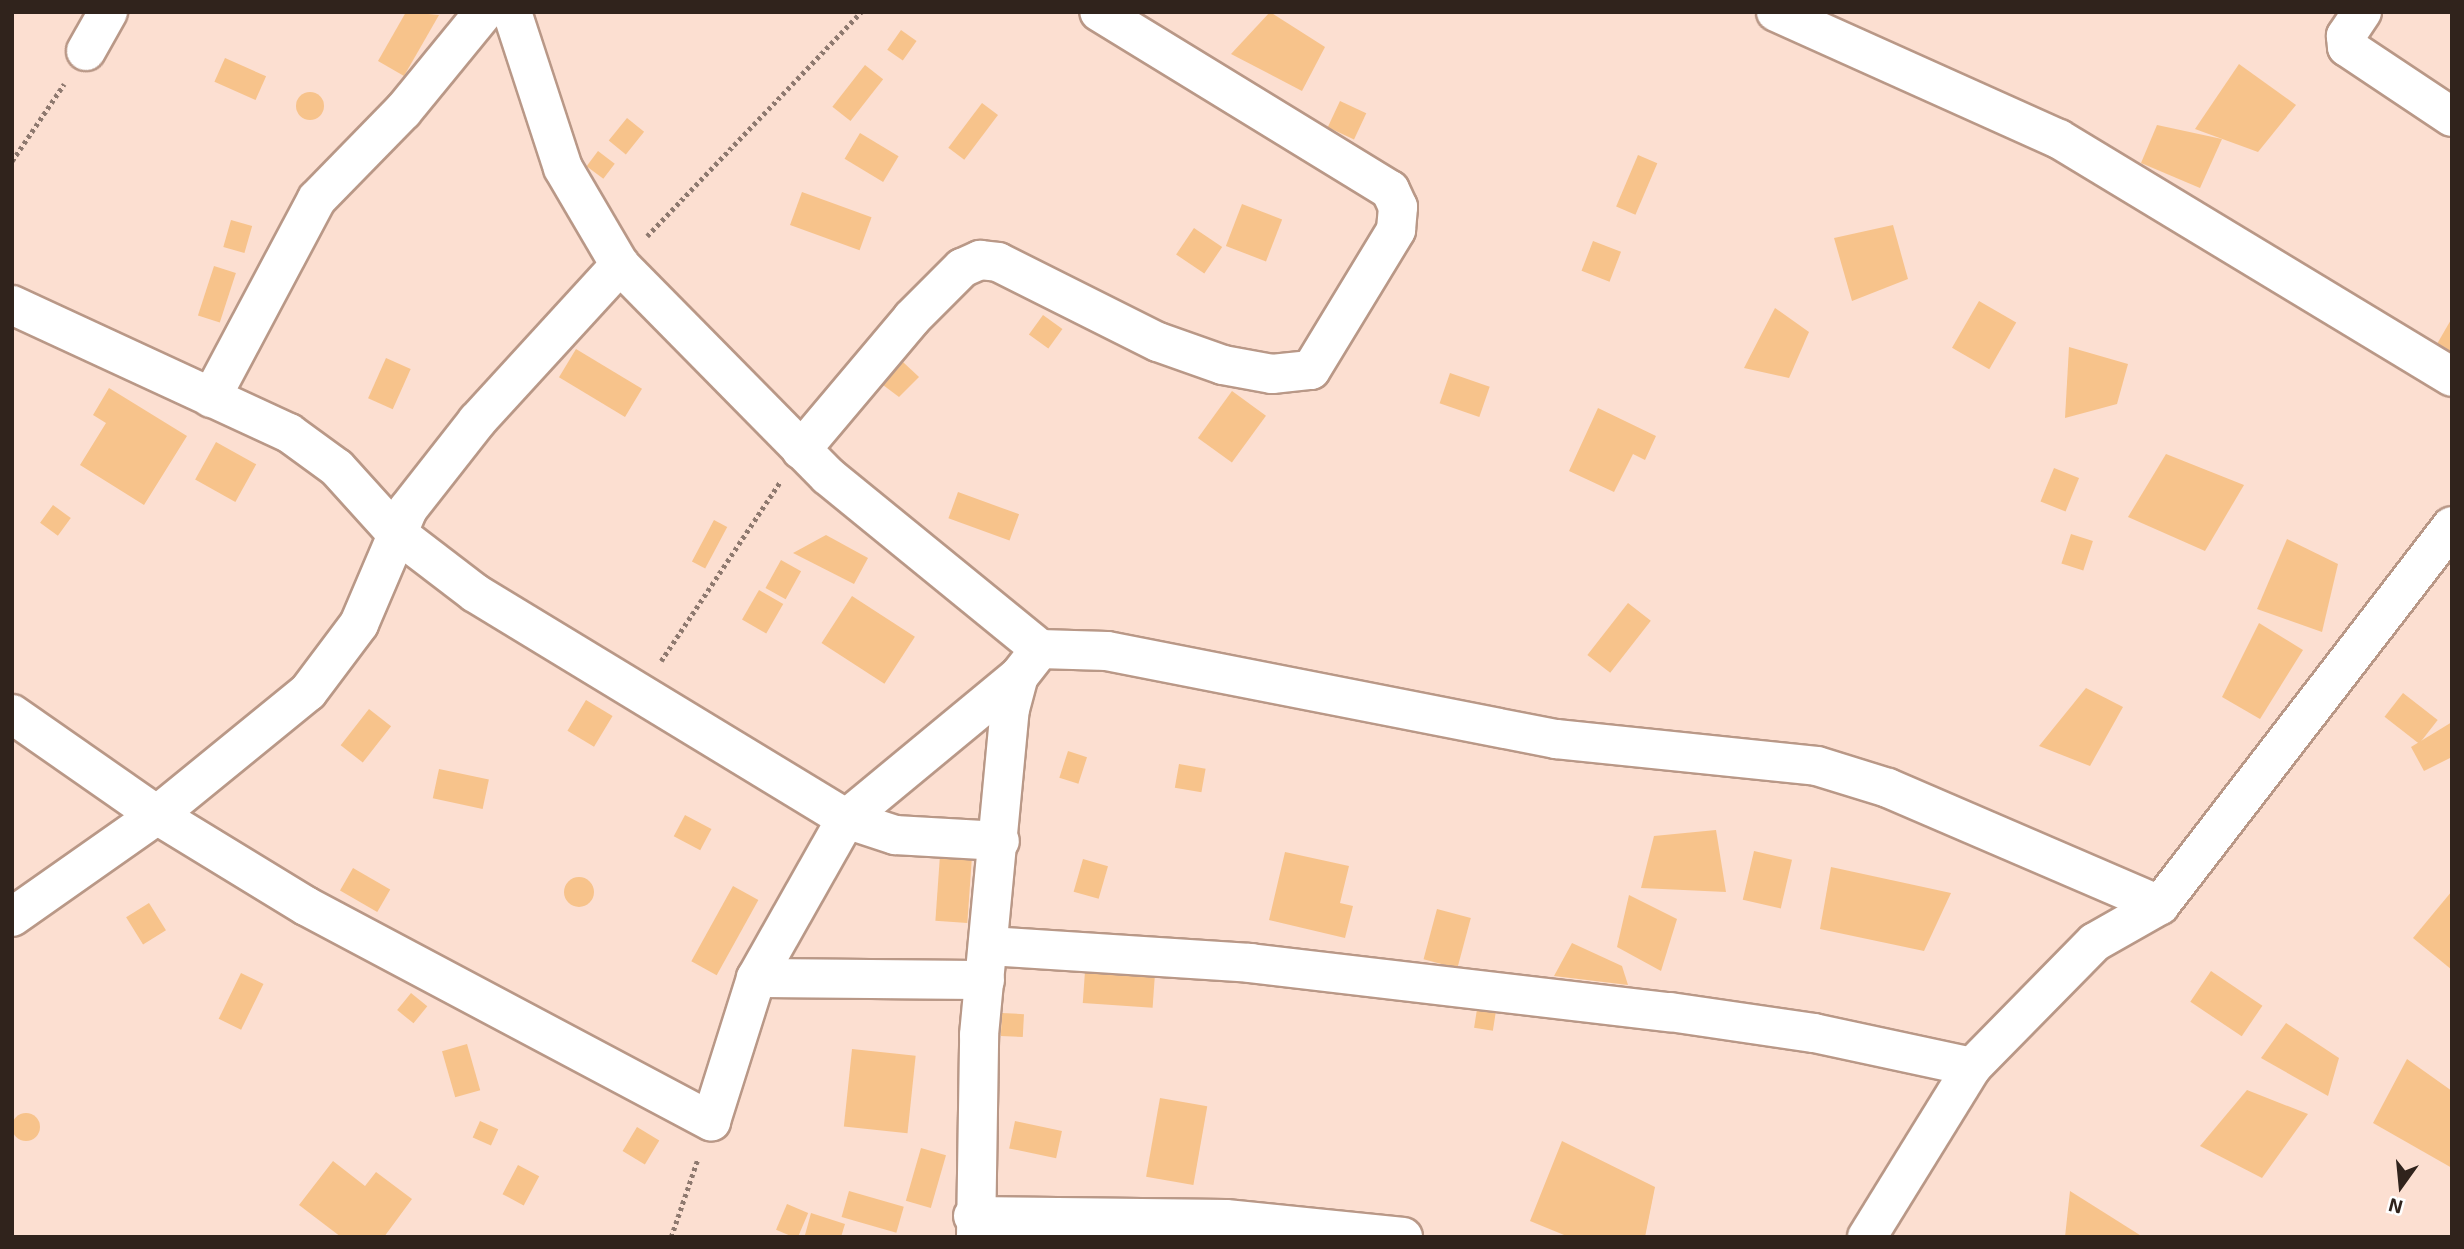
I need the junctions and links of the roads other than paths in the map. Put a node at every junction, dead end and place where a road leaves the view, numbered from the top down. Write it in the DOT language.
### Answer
graph roads {
  1 [pos="107,12"];
  2 [pos="484,12"];
  3 [pos="512,12"];
  4 [pos="1100,12"];
  5 [pos="1776,12"];
  6 [pos="2362,12"];
  7 [pos="86,51"];
  8 [pos="2452,117"];
  9 [pos="620,265"];
  10 [pos="12,305"];
  11 [pos="2452,377"];
  12 [pos="211,398"];
  13 [pos="802,450"];
  14 [pos="2452,526"];
  15 [pos="394,531"];
  16 [pos="1029,663"];
  17 [pos="12,715"];
  18 [pos="157,815"];
  19 [pos="846,819"];
  20 [pos="1000,841"];
  21 [pos="2160,905"];
  22 [pos="12,917"];
  23 [pos="987,963"];
  24 [pos="756,978"];
  25 [pos="1972,1068"];
  26 [pos="975,1226"];
  27 [pos="1403,1237"];
  28 [pos="1867,1237"];
  1 -- 7 [label="street"];
  2 -- 12 [label="street"];
  3 -- 9 [label="street"];
  4 -- 13 [label="street"];
  5 -- 11 [label="street"];
  6 -- 8 [label="street"];
  9 -- 13 [label="street"];
  9 -- 15 [label="street"];
  10 -- 12 [label="street"];
  12 -- 15 [label="street"];
  13 -- 16 [label="street"];
  14 -- 21 [label="street"];
  15 -- 18 [label="street"];
  15 -- 19 [label="street"];
  16 -- 19 [label="street"];
  16 -- 20 [label="street"];
  16 -- 21 [label="street"];
  17 -- 18 [label="street"];
  18 -- 22 [label="street"];
  18 -- 24 [label="street"];
  19 -- 20 [label="street"];
  19 -- 24 [label="street"];
  20 -- 23 [label="street"];
  21 -- 25 [label="street"];
  23 -- 24 [label="street"];
  23 -- 25 [label="street"];
  23 -- 26 [label="street"];
  25 -- 28 [label="street"];
  26 -- 27 [label="street"];
}
